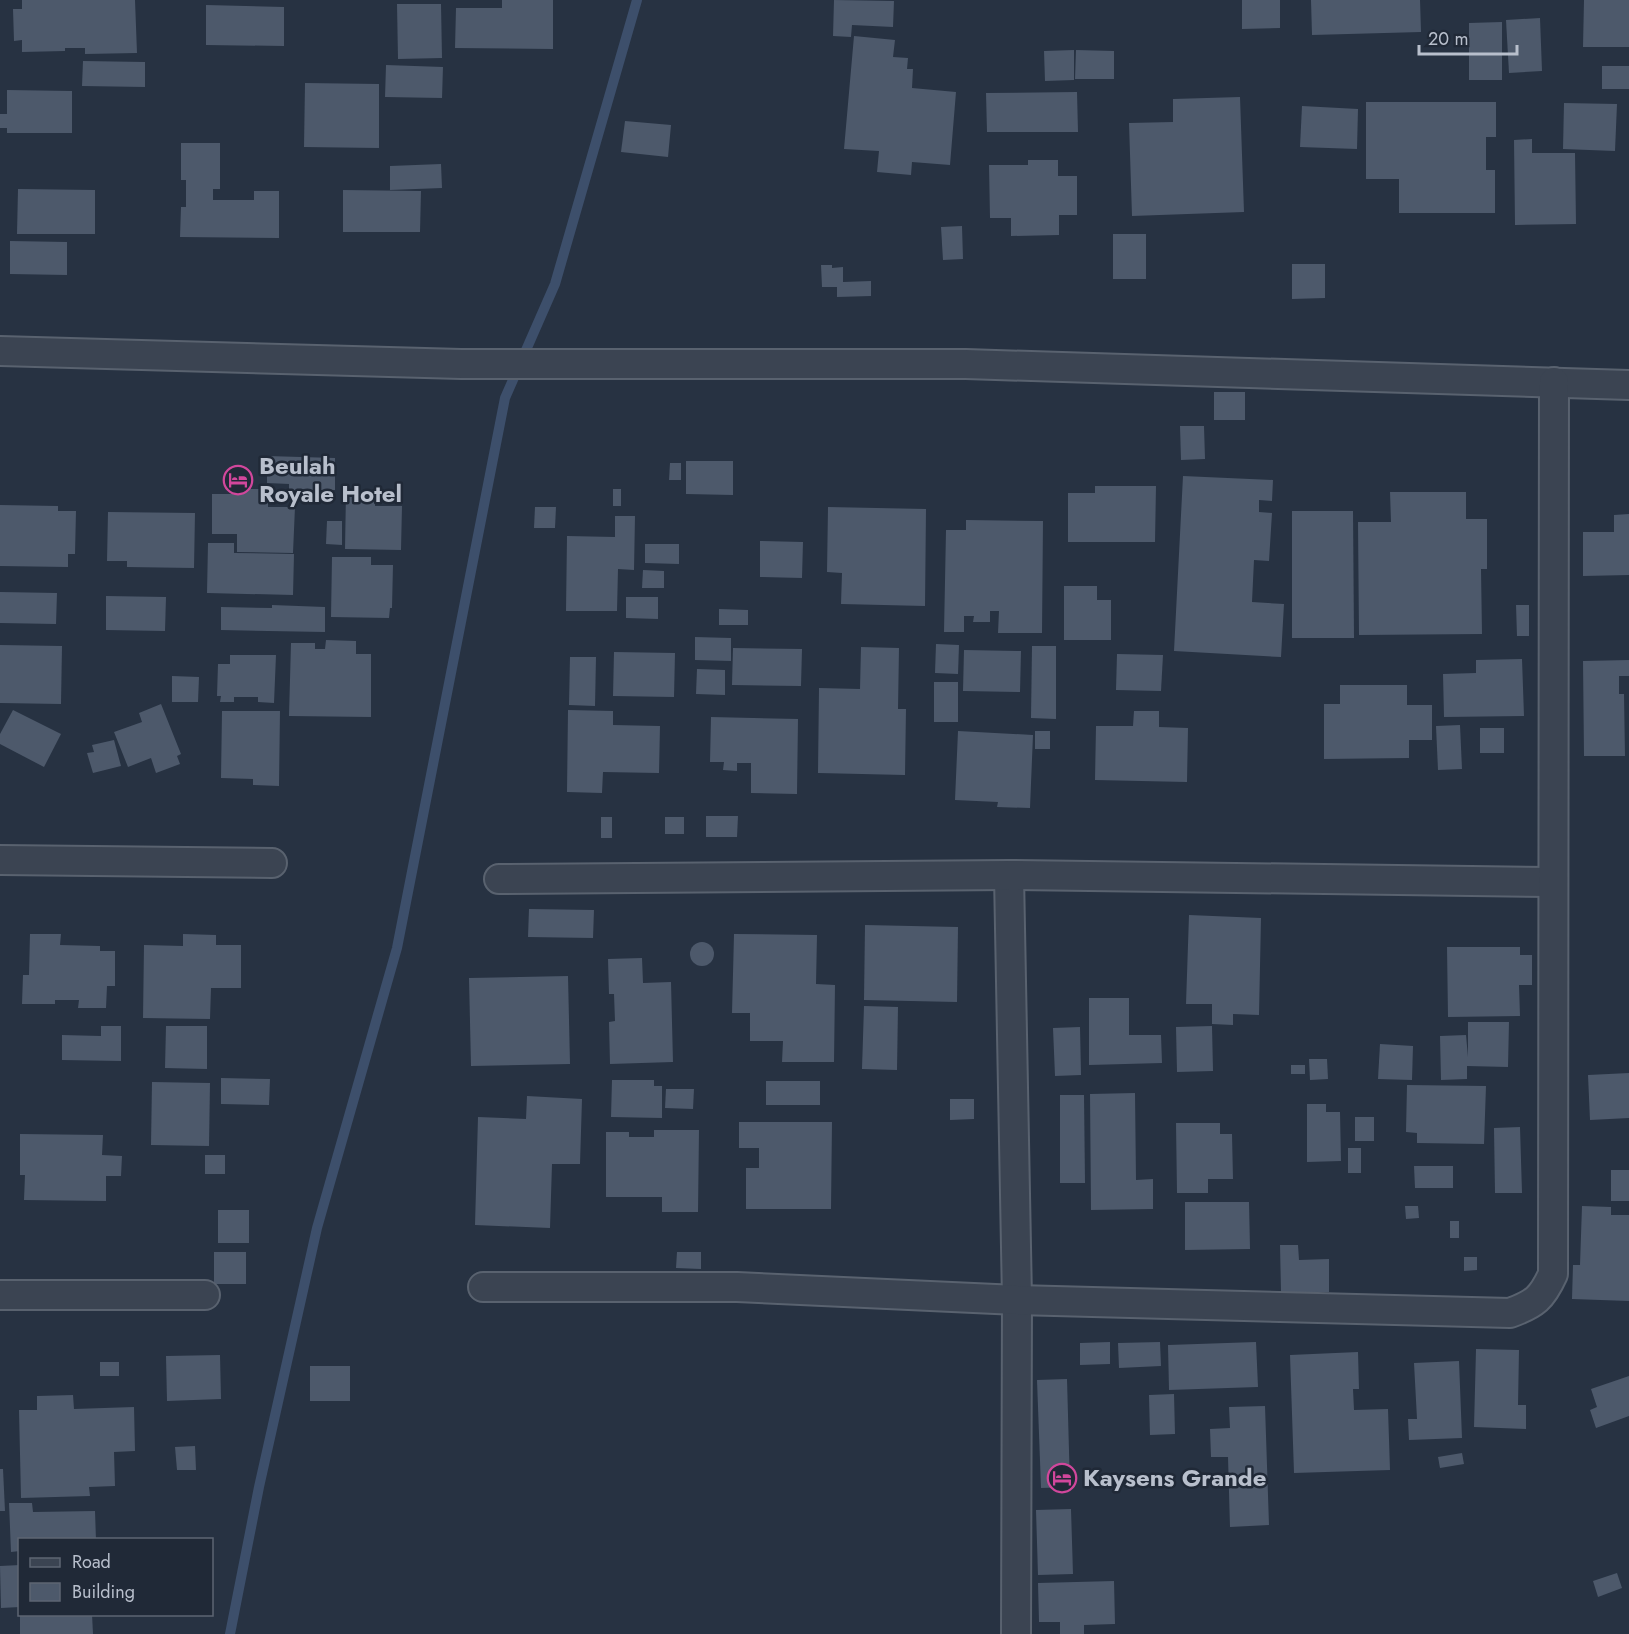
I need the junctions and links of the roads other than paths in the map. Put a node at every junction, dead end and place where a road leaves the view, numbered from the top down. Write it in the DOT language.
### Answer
graph roads {
  1 [pos="0,351"];
  2 [pos="1554,382"];
  3 [pos="1629,385"];
  4 [pos="0,860"];
  5 [pos="272,862"];
  6 [pos="1009,875"];
  7 [pos="499,879"];
  8 [pos="1553,882"];
  9 [pos="483,1287"];
  10 [pos="0,1295"];
  11 [pos="205,1295"];
  12 [pos="1017,1300"];
  13 [pos="1016,1634"];
  1 -- 2 [label="street"];
  2 -- 3 [label="street"];
  2 -- 8 [label="street"];
  4 -- 5 [label="street"];
  6 -- 7 [label="street"];
  6 -- 8 [label="street"];
  6 -- 12 [label="street"];
  8 -- 12 [label="street"];
  9 -- 12 [label="street"];
  10 -- 11 [label="street"];
  12 -- 13 [label="street"];
}
